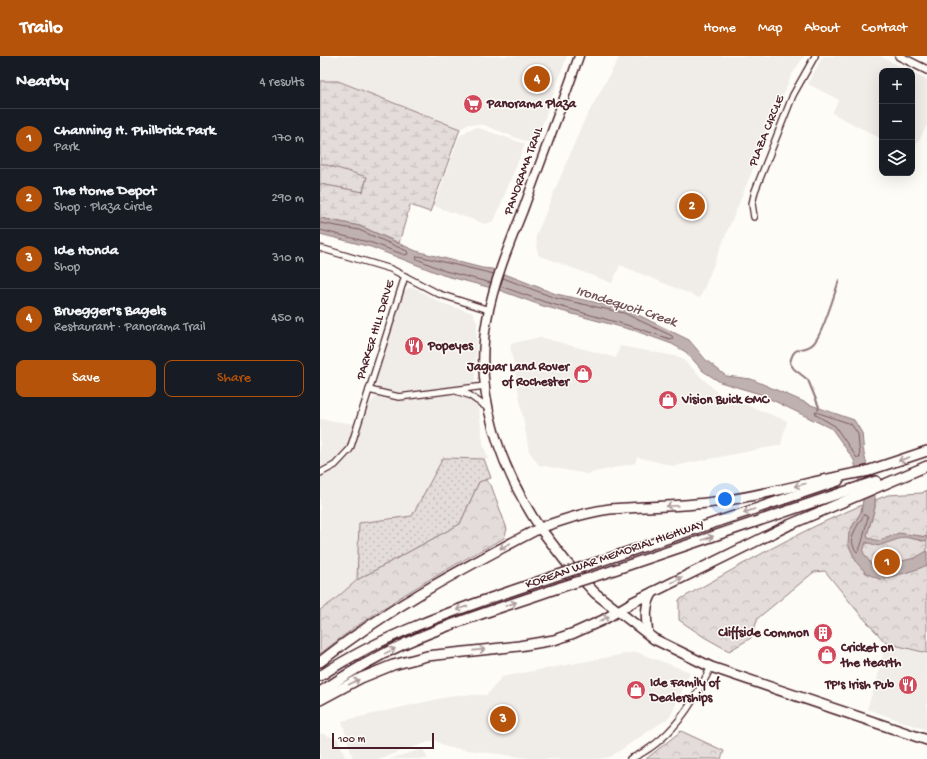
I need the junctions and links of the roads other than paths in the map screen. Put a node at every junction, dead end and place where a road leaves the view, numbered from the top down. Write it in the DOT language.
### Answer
graph roads {
  1 [pos="579,56"];
  2 [pos="815,56"];
  3 [pos="899,56"];
  4 [pos="927,70"];
  5 [pos="754,218"];
  6 [pos="320,248"];
  7 [pos="405,276"];
  8 [pos="489,310"];
  9 [pos="485,386"];
  10 [pos="369,390"];
  11 [pos="452,390"];
  12 [pos="489,409"];
  13 [pos="927,451"];
  14 [pos="927,465"];
  15 [pos="320,473"];
  16 [pos="838,478"];
  17 [pos="844,496"];
  18 [pos="540,528"];
  19 [pos="652,592"];
  20 [pos="618,612"];
  21 [pos="648,634"];
  22 [pos="320,662"];
  23 [pos="711,667"];
  24 [pos="320,676"];
  25 [pos="320,692"];
  26 [pos="320,700"];
  27 [pos="927,740"];
  28 [pos="630,759"];
  1 -- 8 [label="main road, PANORAMA TRAIL"];
  2 -- 5 [label="street, PLAZA CIRCLE"];
  3 -- 4 [label="street"];
  6 -- 7 [label="street"];
  7 -- 8 [label="street"];
  7 -- 10 [label="street, PARKER HILL DRIVE"];
  8 -- 9 [label="main road, PANORAMA TRAIL"];
  9 -- 11 [label="street, PARKER HILL DRIVE"];
  9 -- 12 [label="main road, PANORAMA TRAIL"];
  10 -- 11 [label="street, PARKER HILL DRIVE"];
  10 -- 15 [label="street, PARKER HILL DRIVE"];
  11 -- 12 [label="street, PARKER HILL DRIVE"];
  12 -- 18 [label="main road, PANORAMA TRAIL"];
  13 -- 16 [label="main road, one-way"];
  14 -- 17 [label="main road"];
  16 -- 18 [label="main road, one-way"];
  16 -- 24 [label="main road, KOREAN WAR MEMORIAL HIGHWAY, one-way, bridge"];
  19 -- 17 [label="main road, one-way"];
  25 -- 17 [label="main road, KOREAN WAR MEMORIAL HIGHWAY, one-way, bridge"];
  18 -- 20 [label="main road"];
  18 -- 22 [label="main road, one-way"];
  19 -- 20 [label="main road"];
  19 -- 21 [label="main road"];
  20 -- 21 [label="main road"];
  26 -- 20 [label="main road, one-way"];
  21 -- 23 [label="main road"];
  23 -- 27 [label="main road"];
  23 -- 28 [label="street"];
}
